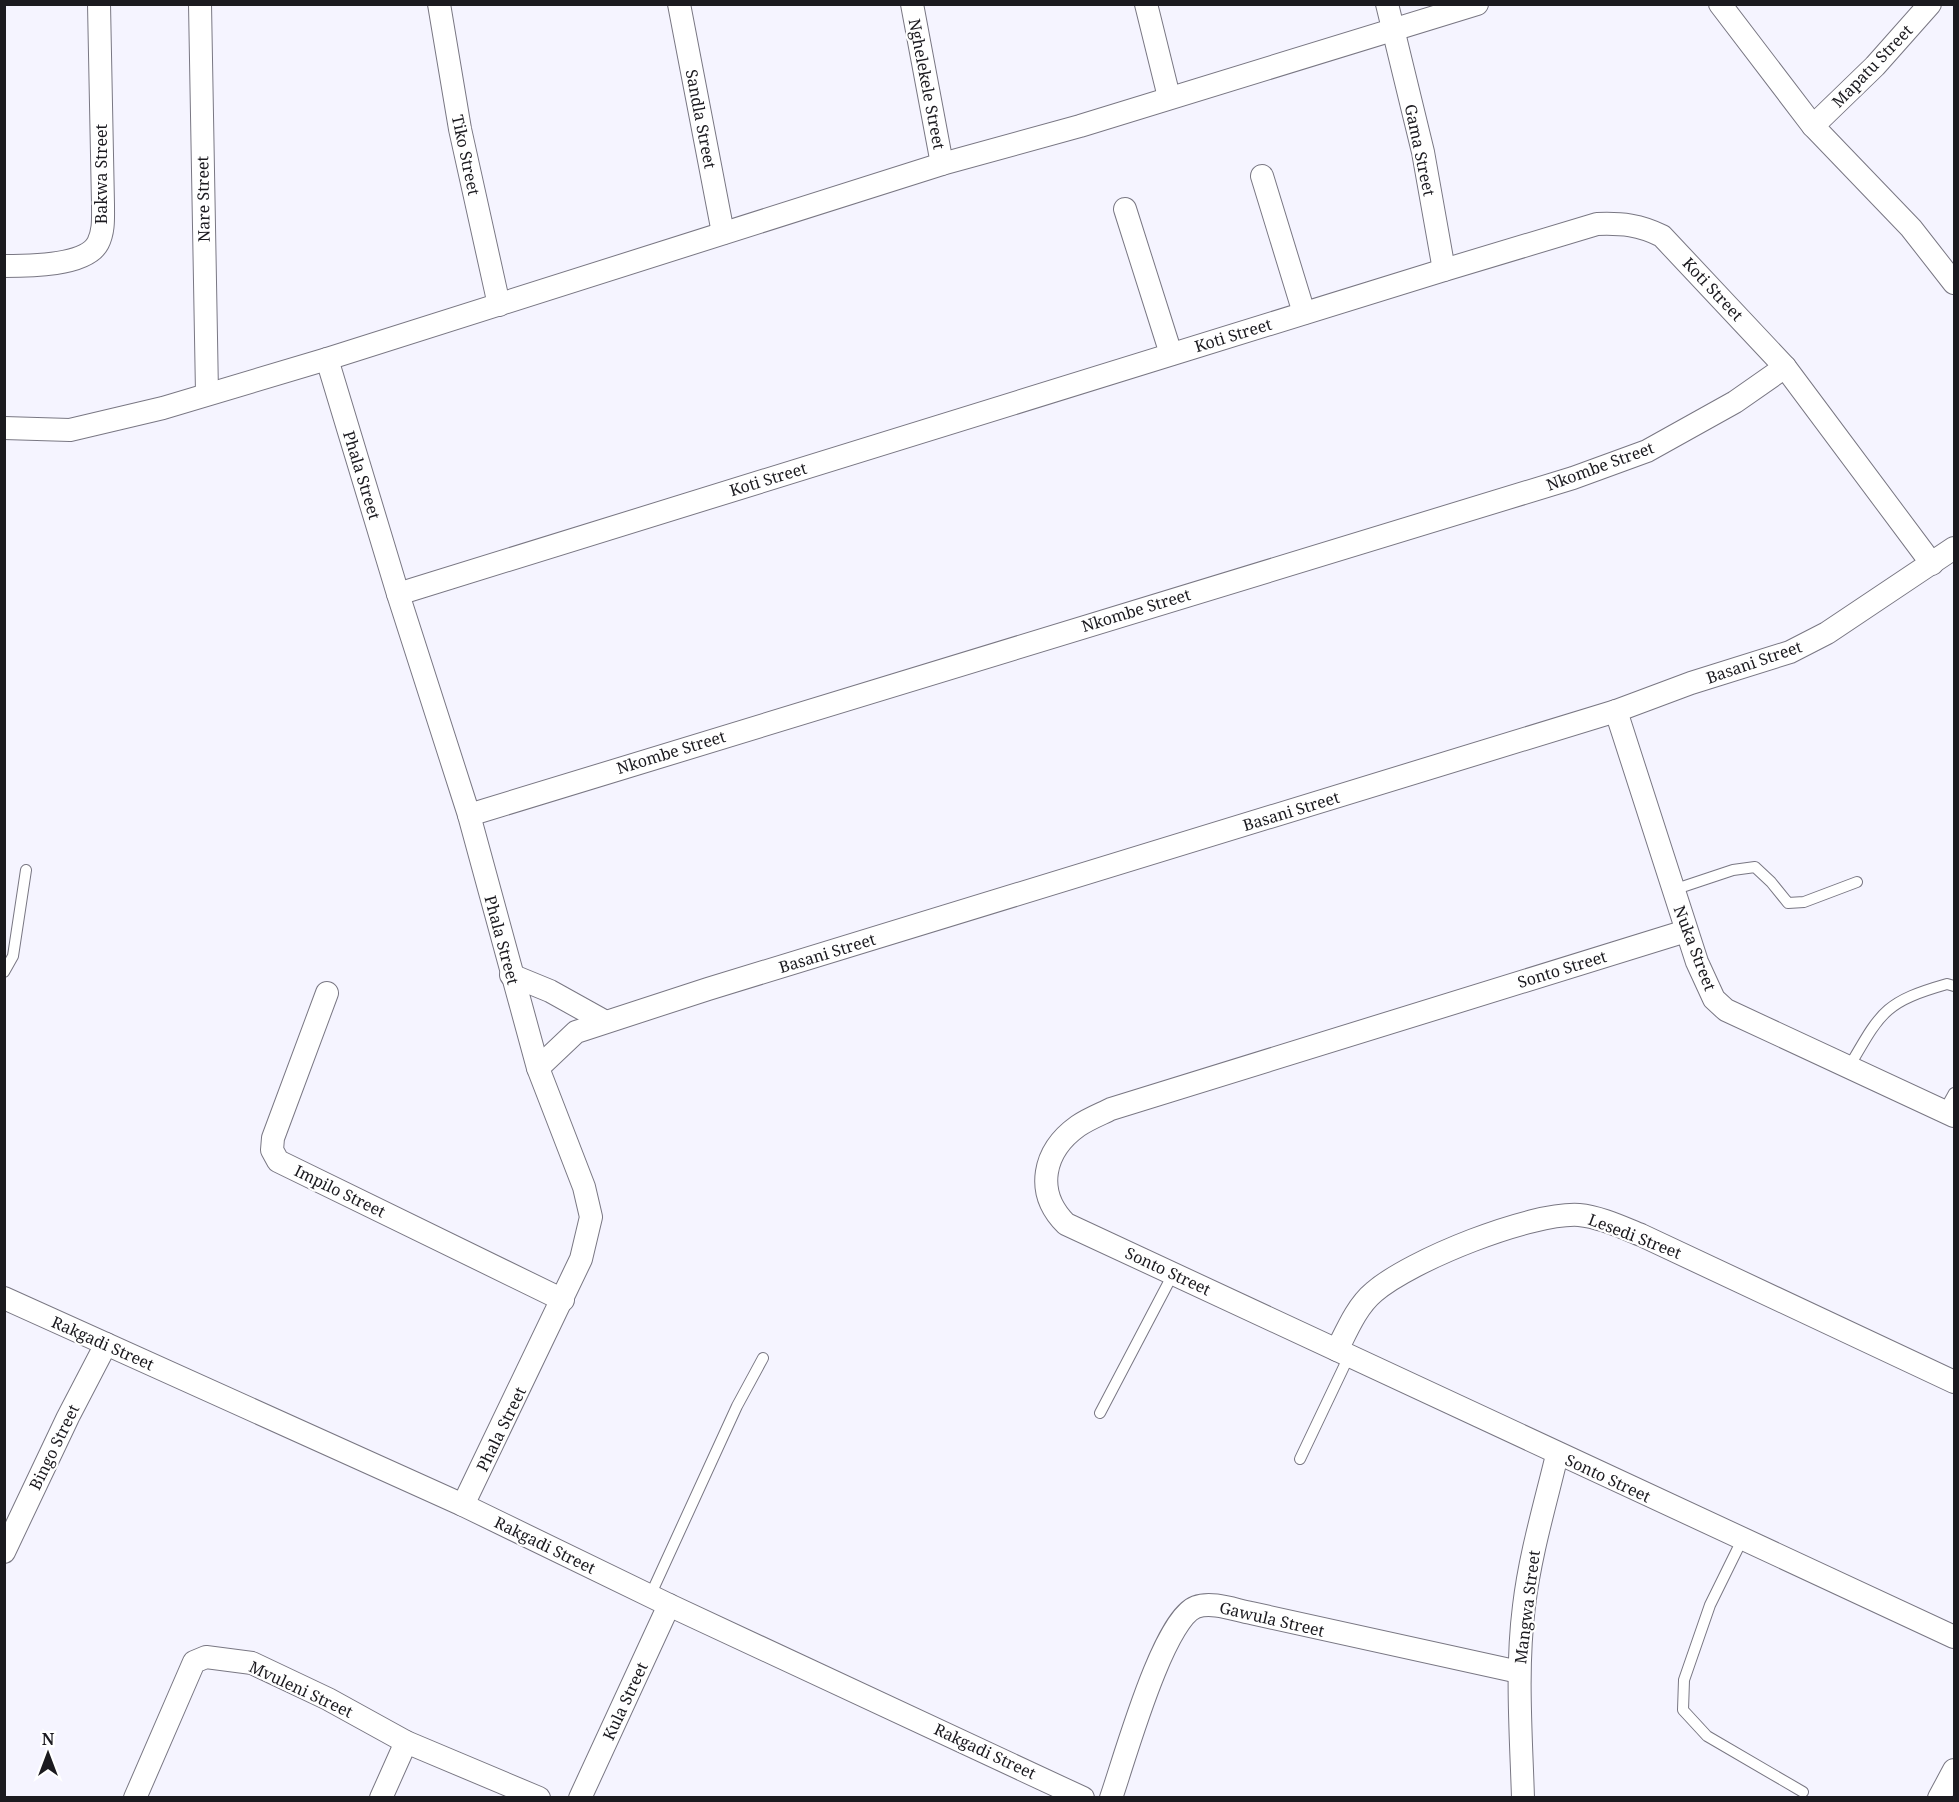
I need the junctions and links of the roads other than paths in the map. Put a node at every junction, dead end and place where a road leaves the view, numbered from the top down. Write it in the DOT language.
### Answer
graph roads {
  1 [pos="99,4"];
  2 [pos="200,4"];
  3 [pos="439,4"];
  4 [pos="679,4"];
  5 [pos="912,4"];
  6 [pos="1146,4"];
  7 [pos="1387,4"];
  8 [pos="1477,4"];
  9 [pos="1720,4"];
  10 [pos="1930,4"];
  11 [pos="1392,31"];
  12 [pos="1169,97"];
  13 [pos="1813,126"];
  14 [pos="942,164"];
  15 [pos="1262,176"];
  16 [pos="1125,209"];
  17 [pos="723,233"];
  18 [pos="4,266"];
  19 [pos="1444,270"];
  20 [pos="1954,283"];
  21 [pos="499,305"];
  22 [pos="1304,313"];
  23 [pos="1172,354"];
  24 [pos="327,359"];
  25 [pos="1785,367"];
  26 [pos="207,393"];
  27 [pos="4,428"];
  28 [pos="1954,548"];
  29 [pos="1932,564"];
  30 [pos="398,594"];
  31 [pos="1616,711"];
  32 [pos="470,815"];
  33 [pos="26,870"];
  34 [pos="1857,882"];
  35 [pos="1673,890"];
  36 [pos="1686,931"];
  37 [pos="4,972"];
  38 [pos="511,975"];
  39 [pos="1954,986"];
  40 [pos="327,993"];
  41 [pos="604,1021"];
  42 [pos="1850,1067"];
  43 [pos="538,1068"];
  44 [pos="1951,1106"];
  45 [pos="1173,1274"];
  46 [pos="4,1298"];
  47 [pos="563,1300"];
  48 [pos="106,1344"];
  49 [pos="1343,1353"];
  50 [pos="763,1358"];
  51 [pos="1954,1382"];
  52 [pos="1100,1413"];
  53 [pos="1557,1455"];
  54 [pos="1300,1460"];
  55 [pos="463,1505"];
  56 [pos="1742,1540"];
  57 [pos="5,1549"];
  58 [pos="660,1600"];
  59 [pos="1954,1637"];
  60 [pos="1519,1672"];
  61 [pos="406,1742"];
  62 [pos="1954,1770"];
  63 [pos="1803,1792"];
  64 [pos="135,1797"];
  65 [pos="381,1797"];
  66 [pos="539,1797"];
  67 [pos="580,1797"];
  68 [pos="1083,1797"];
  69 [pos="1111,1797"];
  70 [pos="1523,1797"];
  71 [pos="1939,1797"];
  1 -- 18 [label="street, Bakwa Street"];
  2 -- 26 [label="street, Nare Street"];
  3 -- 21 [label="street, Tiko Street"];
  4 -- 17 [label="street, Sandla Street"];
  5 -- 14 [label="street, Nghelekele Street"];
  6 -- 12 [label="street"];
  7 -- 11 [label="street, Gama Street"];
  8 -- 11 [label="street"];
  9 -- 13 [label="street"];
  10 -- 13 [label="street, Mapatu Street"];
  11 -- 12 [label="street"];
  11 -- 19 [label="street, Gama Street"];
  12 -- 14 [label="street"];
  13 -- 20 [label="street"];
  14 -- 17 [label="street"];
  15 -- 22 [label="street"];
  16 -- 23 [label="street"];
  17 -- 21 [label="street"];
  19 -- 22 [label="street, Koti Street"];
  19 -- 25 [label="street, Koti Street"];
  21 -- 24 [label="street"];
  22 -- 23 [label="street, Koti Street"];
  23 -- 30 [label="street, Koti Street"];
  24 -- 26 [label="street"];
  24 -- 30 [label="street, Phala Street"];
  25 -- 29 [label="street, Koti Street"];
  25 -- 32 [label="street, Nkombe Street"];
  26 -- 27 [label="street"];
  28 -- 29 [label="street, Basani Street"];
  29 -- 31 [label="street, Basani Street"];
  30 -- 32 [label="street, Phala Street"];
  31 -- 35 [label="street, Nuka Street"];
  31 -- 41 [label="street, Basani Street"];
  32 -- 38 [label="street, Phala Street"];
  33 -- 37 [label="lane"];
  34 -- 35 [label="lane"];
  35 -- 36 [label="street, Nuka Street"];
  36 -- 42 [label="street, Nuka Street"];
  36 -- 45 [label="street, Sonto Street"];
  38 -- 41 [label="street"];
  38 -- 43 [label="street, Phala Street"];
  39 -- 42 [label="lane"];
  40 -- 47 [label="street, Impilo Street"];
  41 -- 43 [label="street, Basani Street"];
  42 -- 44 [label="street, Nuka Street"];
  43 -- 47 [label="street, Phala Street"];
  45 -- 49 [label="street, Sonto Street"];
  45 -- 52 [label="lane"];
  46 -- 48 [label="street, Rakgadi Street"];
  47 -- 55 [label="street, Phala Street"];
  48 -- 55 [label="street, Rakgadi Street"];
  48 -- 57 [label="street, Bingo Street"];
  49 -- 51 [label="street, Lesedi Street"];
  49 -- 53 [label="street, Sonto Street"];
  49 -- 54 [label="lane"];
  50 -- 58 [label="lane"];
  53 -- 56 [label="street, Sonto Street"];
  53 -- 60 [label="street, Mangwa Street"];
  55 -- 58 [label="street, Rakgadi Street"];
  56 -- 59 [label="street, Sonto Street"];
  56 -- 63 [label="lane"];
  58 -- 67 [label="street, Kula Street"];
  58 -- 68 [label="street, Rakgadi Street"];
  60 -- 69 [label="street, Gawula Street"];
  60 -- 70 [label="street, Mangwa Street"];
  61 -- 64 [label="street, Mvuleni Street"];
  61 -- 65 [label="street"];
  61 -- 66 [label="street, Mvuleni Street"];
  62 -- 71 [label="street"];
}
